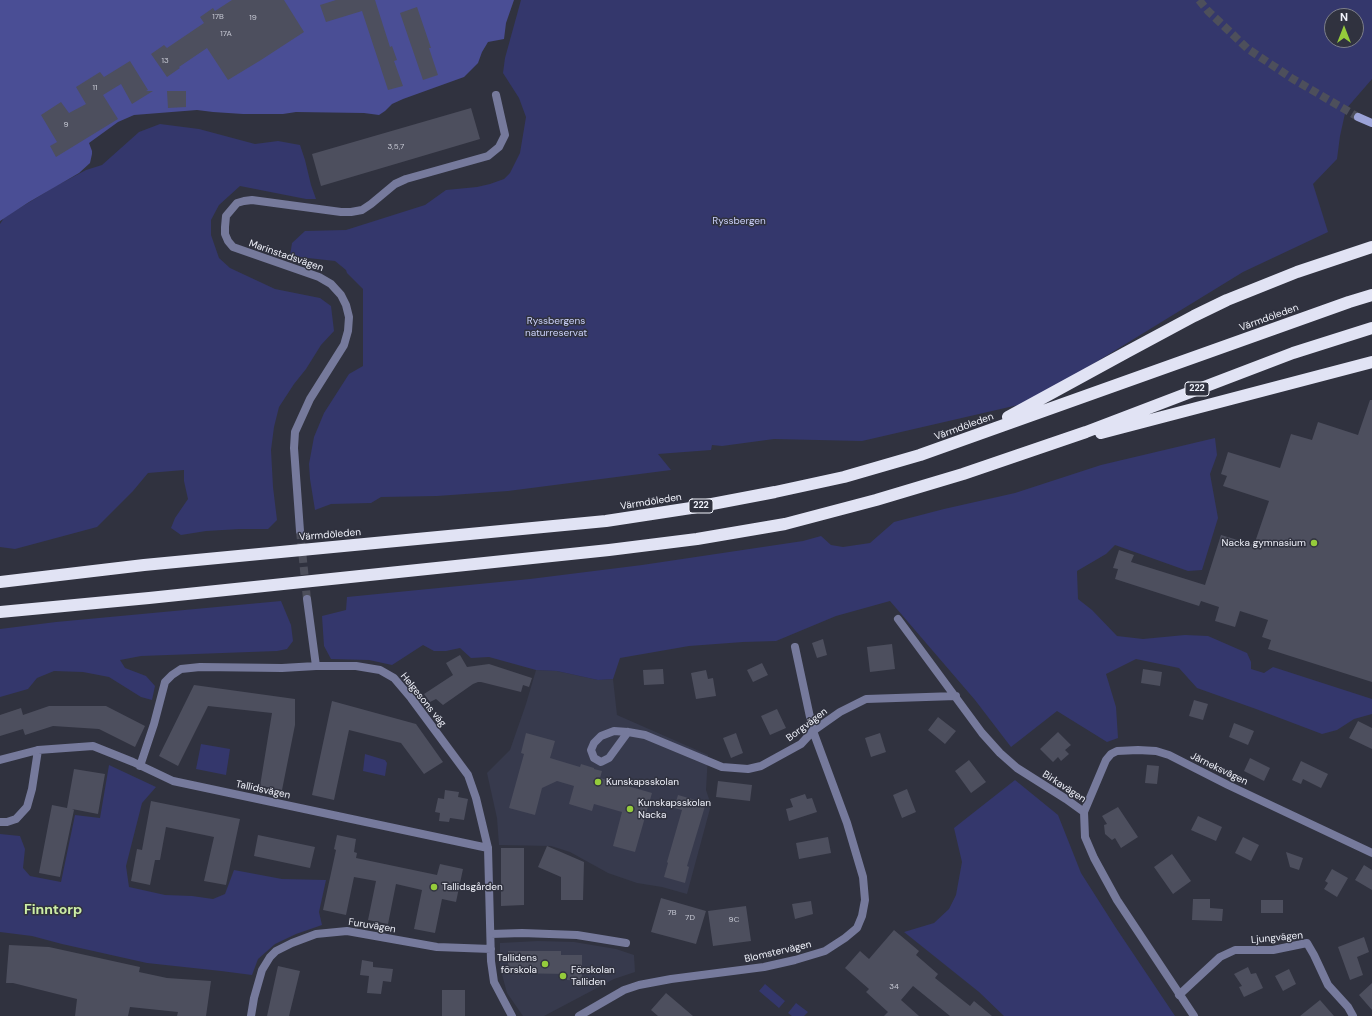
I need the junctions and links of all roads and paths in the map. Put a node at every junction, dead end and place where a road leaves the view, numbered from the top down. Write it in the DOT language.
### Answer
graph roads {
  1 [pos="496,95"];
  2 [pos="1358,117"];
  3 [pos="1372,123"];
  4 [pos="1372,247"];
  5 [pos="1372,295"];
  6 [pos="1372,328"];
  7 [pos="1372,362"];
  8 [pos="976,435"];
  9 [pos="1024,453"];
  10 [pos="300,531"];
  11 [pos="0,582"];
  12 [pos="306,598"];
  13 [pos="0,612"];
  14 [pos="898,619"];
  15 [pos="795,647"];
  16 [pos="316,666"];
  17 [pos="956,696"];
  18 [pos="813,731"];
  19 [pos="628,732"];
  20 [pos="38,750"];
  21 [pos="0,760"];
  22 [pos="140,766"];
  23 [pos="1084,812"];
  24 [pos="0,822"];
  25 [pos="488,848"];
  26 [pos="1372,853"];
  27 [pos="491,934"];
  28 [pos="626,943"];
  29 [pos="491,949"];
  30 [pos="1179,995"];
  31 [pos="251,1016"];
  32 [pos="512,1016"];
  33 [pos="579,1016"];
  34 [pos="1194,1016"];
  35 [pos="1353,1016"];
  1 -- 10 [label="street, Marinstadsvägen"];
  2 -- 3 [label="street"];
  4 -- 8 [label="highway"];
  5 -- 8 [label="highway, Värmdöleden / 222"];
  6 -- 9 [label="highway, 222"];
  7 -- 9 [label="highway"];
  8 -- 11 [label="highway, Värmdöleden / 222"];
  9 -- 13 [label="highway, 222"];
  12 -- 16 [label="street"];
  14 -- 17 [label="street, Birkavägen"];
  15 -- 18 [label="street, Blomstervägen"];
  16 -- 22 [label="street, Helgesons väg"];
  16 -- 25 [label="street, Helgesons väg"];
  17 -- 18 [label="street, Borgvägen"];
  17 -- 23 [label="street, Birkavägen"];
  18 -- 19 [label="street, Borgvägen"];
  18 -- 33 [label="street, Blomstervägen"];
  19 -- 19 [label="street, Borgvägen"];
  20 -- 21 [label="street, Tallidsvägen"];
  20 -- 22 [label="street, Tallidsvägen"];
  20 -- 24 [label="street"];
  22 -- 25 [label="street, Tallidsvägen"];
  23 -- 26 [label="street, Järneksvägen"];
  23 -- 30 [label="street, Birkavägen"];
  25 -- 27 [label="street, Helgesons väg"];
  27 -- 28 [label="street"];
  27 -- 29 [label="street, Helgesons väg"];
  29 -- 31 [label="street, Furuvägen"];
  29 -- 32 [label="street, Helgesons väg"];
  30 -- 34 [label="street, Birkavägen"];
  30 -- 35 [label="street, Ljungvägen"];
}
